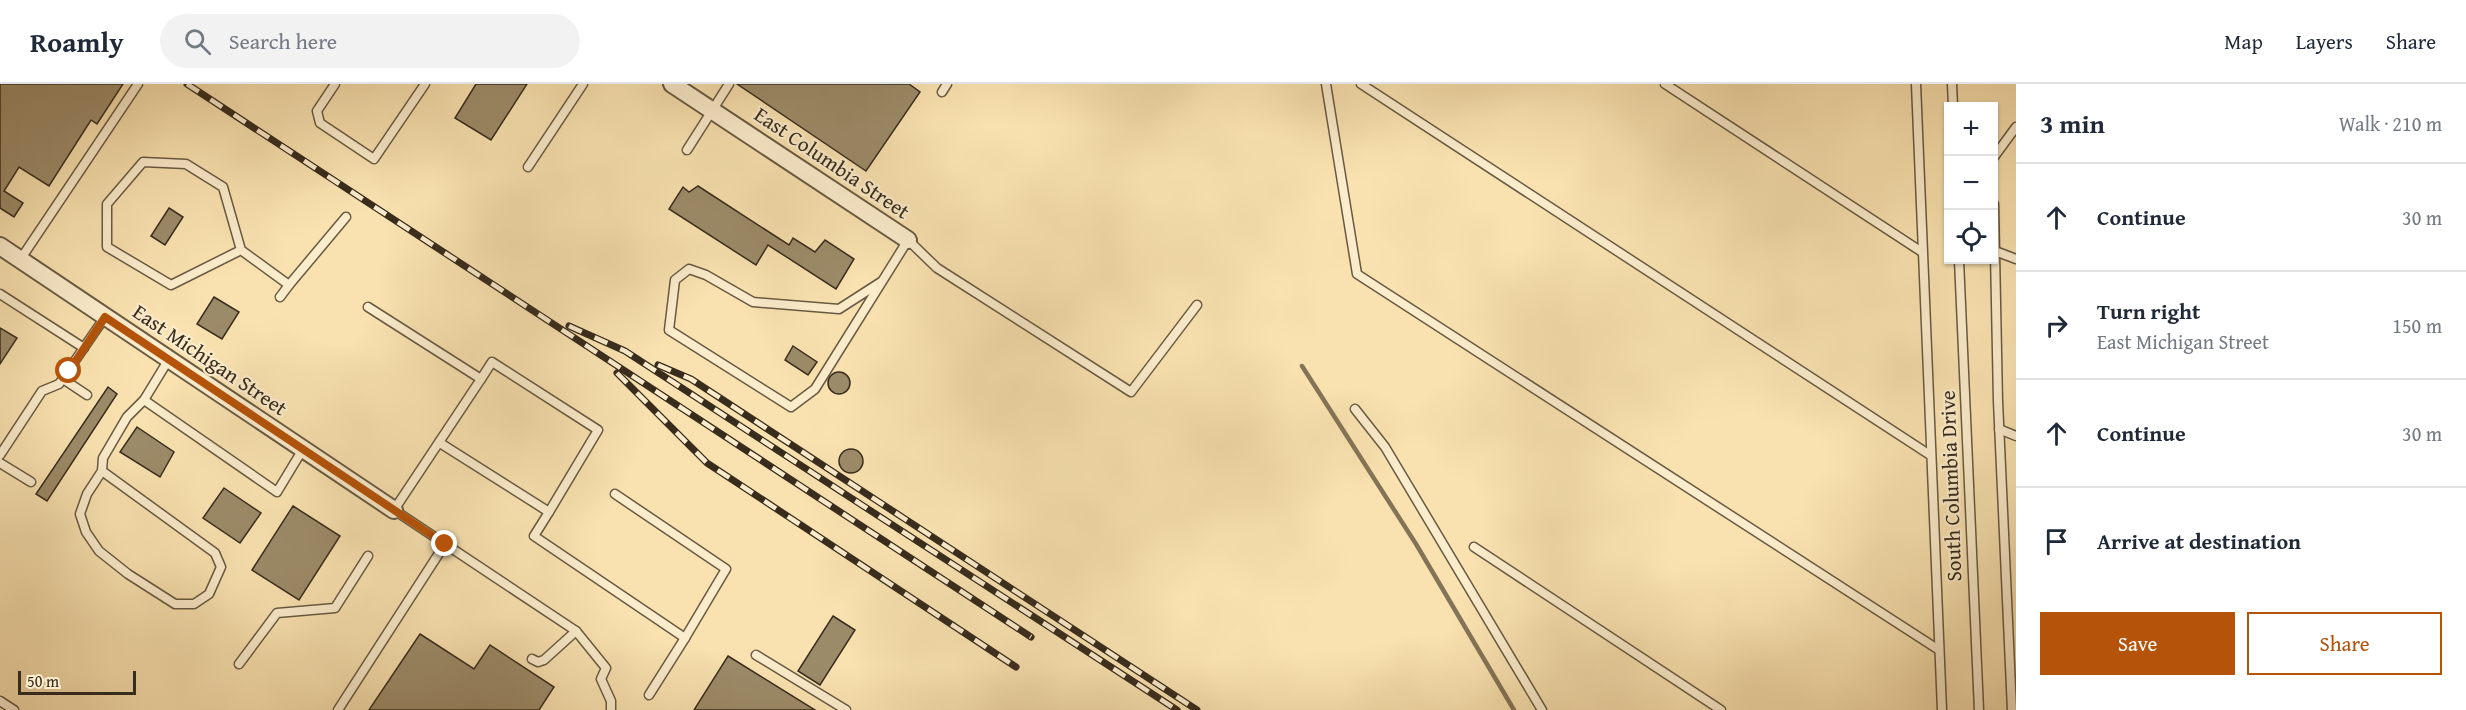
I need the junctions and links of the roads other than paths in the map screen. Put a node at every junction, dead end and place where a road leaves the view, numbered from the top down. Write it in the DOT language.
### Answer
graph roads {
  1 [pos="138,84"];
  2 [pos="335,84"];
  3 [pos="424,84"];
  4 [pos="583,84"];
  5 [pos="672,84"];
  6 [pos="729,84"];
  7 [pos="1326,84"];
  8 [pos="1361,84"];
  9 [pos="1665,84"];
  10 [pos="1916,84"];
  11 [pos="1952,84"];
  12 [pos="1953,102"];
  13 [pos="712,110"];
  14 [pos="2016,127"];
  15 [pos="687,150"];
  16 [pos="1995,156"];
  17 [pos="528,167"];
  18 [pos="346,217"];
  19 [pos="908,240"];
  20 [pos="0,246"];
  21 [pos="241,250"];
  22 [pos="1922,252"];
  23 [pos="1998,252"];
  24 [pos="2016,259"];
  25 [pos="20,260"];
  26 [pos="1959,264"];
  27 [pos="1995,264"];
  28 [pos="881,282"];
  29 [pos="289,285"];
  30 [pos="0,294"];
  31 [pos="280,297"];
  32 [pos="1197,305"];
  33 [pos="368,307"];
  34 [pos="105,317"];
  35 [pos="84,348"];
  36 [pos="169,359"];
  37 [pos="63,379"];
  38 [pos="480,379"];
  39 [pos="87,395"];
  40 [pos="144,400"];
  41 [pos="1355,409"];
  42 [pos="1999,429"];
  43 [pos="2016,436"];
  44 [pos="440,443"];
  45 [pos="303,449"];
  46 [pos="0,454"];
  47 [pos="1930,455"];
  48 [pos="0,464"];
  49 [pos="102,471"];
  50 [pos="31,482"];
  51 [pos="615,494"];
  52 [pos="394,510"];
  53 [pos="549,512"];
  54 [pos="445,544"];
  55 [pos="1474,547"];
  56 [pos="368,556"];
  57 [pos="2012,604"];
  58 [pos="576,631"];
  59 [pos="685,638"];
  60 [pos="1939,650"];
  61 [pos="756,655"];
  62 [pos="532,659"];
  63 [pos="239,664"];
  64 [pos="650,695"];
  65 [pos="0,701"];
  66 [pos="14,710"];
  67 [pos="338,710"];
  68 [pos="611,710"];
  69 [pos="846,710"];
  70 [pos="1542,710"];
  71 [pos="1721,710"];
  72 [pos="1942,710"];
  73 [pos="1979,710"];
  74 [pos="2012,710"];
  1 -- 25 [label="lane"];
  2 -- 3 [label="lane"];
  4 -- 17 [label="lane"];
  5 -- 13 [label="street, East Columbia Street"];
  6 -- 13 [label="lane"];
  7 -- 60 [label="lane"];
  8 -- 47 [label="lane"];
  9 -- 22 [label="lane"];
  10 -- 22 [label="lane"];
  11 -- 12 [label="lane"];
  13 -- 15 [label="lane"];
  13 -- 19 [label="street, East Columbia Street"];
  14 -- 16 [label="lane"];
  18 -- 29 [label="lane"];
  19 -- 28 [label="lane"];
  19 -- 32 [label="lane"];
  20 -- 25 [label="street, East Michigan Street"];
  21 -- 21 [label="lane"];
  21 -- 29 [label="lane"];
  22 -- 47 [label="lane"];
  23 -- 24 [label="lane"];
  25 -- 34 [label="street, East Michigan Street"];
  26 -- 73 [label="lane, South Columbia Drive"];
  27 -- 42 [label="lane"];
  28 -- 28 [label="lane"];
  29 -- 31 [label="lane"];
  30 -- 35 [label="lane"];
  33 -- 38 [label="lane"];
  34 -- 35 [label="lane"];
  34 -- 36 [label="street, East Michigan Street"];
  35 -- 37 [label="lane"];
  36 -- 40 [label="lane"];
  36 -- 45 [label="street, East Michigan Street"];
  37 -- 39 [label="lane"];
  37 -- 46 [label="lane"];
  38 -- 44 [label="lane"];
  38 -- 53 [label="lane"];
  40 -- 45 [label="lane"];
  40 -- 49 [label="lane"];
  41 -- 70 [label="lane"];
  42 -- 43 [label="lane"];
  42 -- 57 [label="lane"];
  44 -- 52 [label="lane"];
  44 -- 53 [label="lane"];
  45 -- 52 [label="street, East Michigan Street"];
  47 -- 60 [label="lane"];
  48 -- 50 [label="lane"];
  49 -- 49 [label="lane"];
  51 -- 59 [label="lane"];
  52 -- 54 [label="lane"];
  53 -- 59 [label="lane"];
  54 -- 58 [label="lane"];
  54 -- 67 [label="lane"];
  55 -- 71 [label="lane"];
  56 -- 63 [label="lane"];
  57 -- 74 [label="lane"];
  58 -- 62 [label="lane"];
  58 -- 68 [label="lane"];
  59 -- 64 [label="lane"];
  60 -- 72 [label="lane"];
  61 -- 69 [label="lane"];
  65 -- 66 [label="lane"];
}
